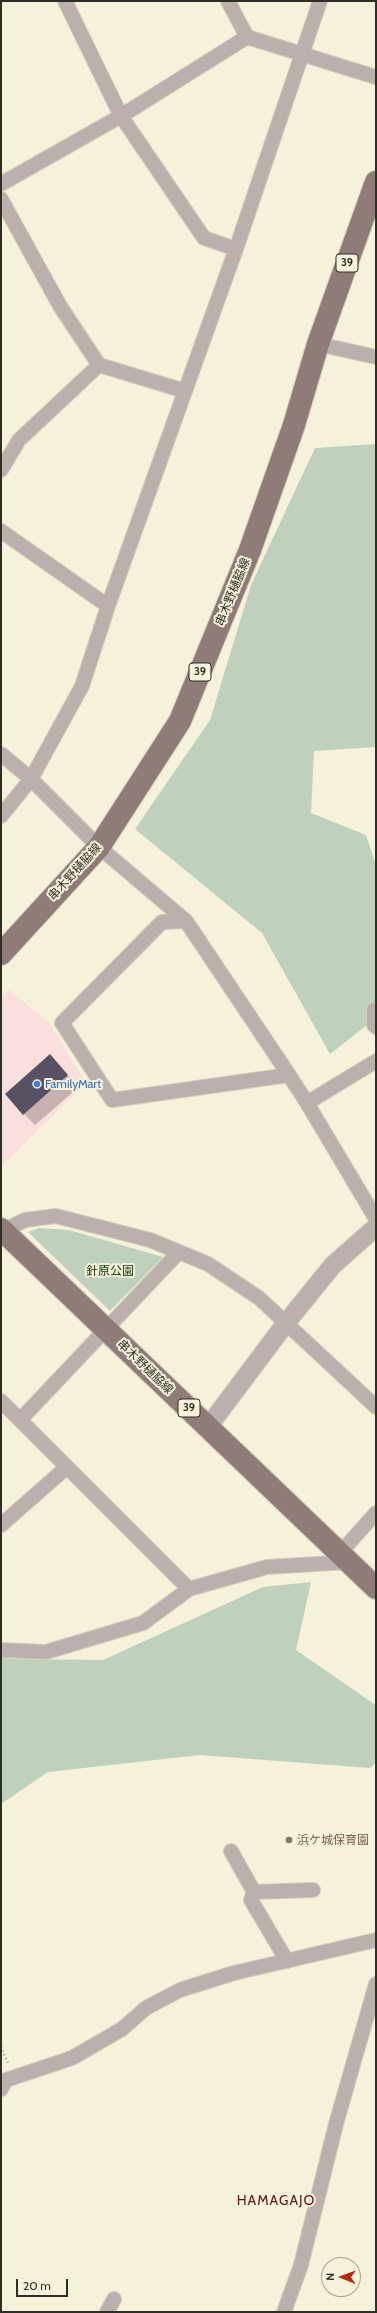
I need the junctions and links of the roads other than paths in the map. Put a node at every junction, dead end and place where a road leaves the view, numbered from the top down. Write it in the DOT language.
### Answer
graph roads {
  1 [pos="65,1"];
  2 [pos="228,1"];
  3 [pos="320,1"];
  4 [pos="247,37"];
  5 [pos="302,55"];
  6 [pos="376,77"];
  7 [pos="121,116"];
  8 [pos="376,182"];
  9 [pos="1,184"];
  10 [pos="1,199"];
  11 [pos="236,249"];
  12 [pos="318,344"];
  13 [pos="376,357"];
  14 [pos="99,365"];
  15 [pos="185,392"];
  16 [pos="1,470"];
  17 [pos="1,531"];
  18 [pos="108,606"];
  19 [pos="1,754"];
  20 [pos="31,779"];
  21 [pos="1,816"];
  22 [pos="99,847"];
  23 [pos="186,921"];
  24 [pos="1,954"];
  25 [pos="376,1009"];
  26 [pos="376,1027"];
  27 [pos="376,1061"];
  28 [pos="289,1075"];
  29 [pos="307,1103"];
  30 [pos="376,1219"];
  31 [pos="376,1227"];
  32 [pos="2,1230"];
  33 [pos="179,1252"];
  34 [pos="286,1323"];
  35 [pos="106,1329"];
  36 [pos="1,1401"];
  37 [pos="376,1407"];
  38 [pos="20,1420"];
  39 [pos="208,1427"];
  40 [pos="66,1467"];
  41 [pos="376,1513"];
  42 [pos="1,1525"];
  43 [pos="344,1557"];
  44 [pos="376,1588"];
  45 [pos="189,1589"];
  46 [pos="1,1650"];
  47 [pos="231,1851"];
  48 [pos="314,1890"];
  49 [pos="254,1892"];
  50 [pos="376,1940"];
  51 [pos="287,1961"];
  52 [pos="376,1984"];
  53 [pos="1,2089"];
  54 [pos="114,2299"];
  55 [pos="107,2312"];
  56 [pos="284,2312"];
  1 -- 7 [label="street"];
  2 -- 4 [label="street"];
  3 -- 5 [label="street"];
  4 -- 5 [label="street"];
  4 -- 7 [label="street"];
  5 -- 6 [label="street"];
  5 -- 11 [label="street"];
  7 -- 9 [label="street"];
  7 -- 11 [label="street"];
  8 -- 12 [label="main road, 串木野樋脇線 / 39"];
  10 -- 14 [label="street"];
  11 -- 15 [label="street"];
  12 -- 13 [label="street"];
  12 -- 22 [label="main road, 串木野樋脇線 / 39"];
  14 -- 15 [label="street"];
  14 -- 16 [label="street"];
  15 -- 18 [label="street"];
  17 -- 18 [label="street"];
  18 -- 20 [label="street"];
  19 -- 20 [label="street"];
  20 -- 21 [label="street"];
  20 -- 22 [label="street"];
  22 -- 23 [label="street"];
  22 -- 24 [label="main road, 串木野樋脇線 / 39"];
  23 -- 28 [label="street"];
  23 -- 28 [label="street"];
  25 -- 26 [label="street"];
  27 -- 29 [label="street"];
  28 -- 29 [label="street"];
  29 -- 30 [label="street"];
  31 -- 34 [label="street"];
  32 -- 33 [label="street"];
  32 -- 35 [label="main road, 串木野樋脇線 / 39"];
  33 -- 34 [label="street"];
  33 -- 35 [label="street"];
  34 -- 37 [label="street"];
  34 -- 39 [label="street"];
  35 -- 38 [label="street"];
  35 -- 39 [label="main road, 串木野樋脇線 / 39"];
  36 -- 38 [label="street"];
  38 -- 40 [label="street"];
  39 -- 43 [label="main road, 串木野樋脇線 / 39"];
  40 -- 42 [label="street"];
  40 -- 45 [label="street"];
  41 -- 43 [label="street"];
  43 -- 44 [label="main road, 串木野樋脇線 / 39"];
  43 -- 45 [label="street"];
  45 -- 46 [label="street"];
  47 -- 49 [label="street"];
  48 -- 49 [label="street"];
  49 -- 51 [label="street"];
  50 -- 51 [label="street"];
  51 -- 53 [label="street"];
  52 -- 56 [label="street"];
  54 -- 55 [label="street"];
}
